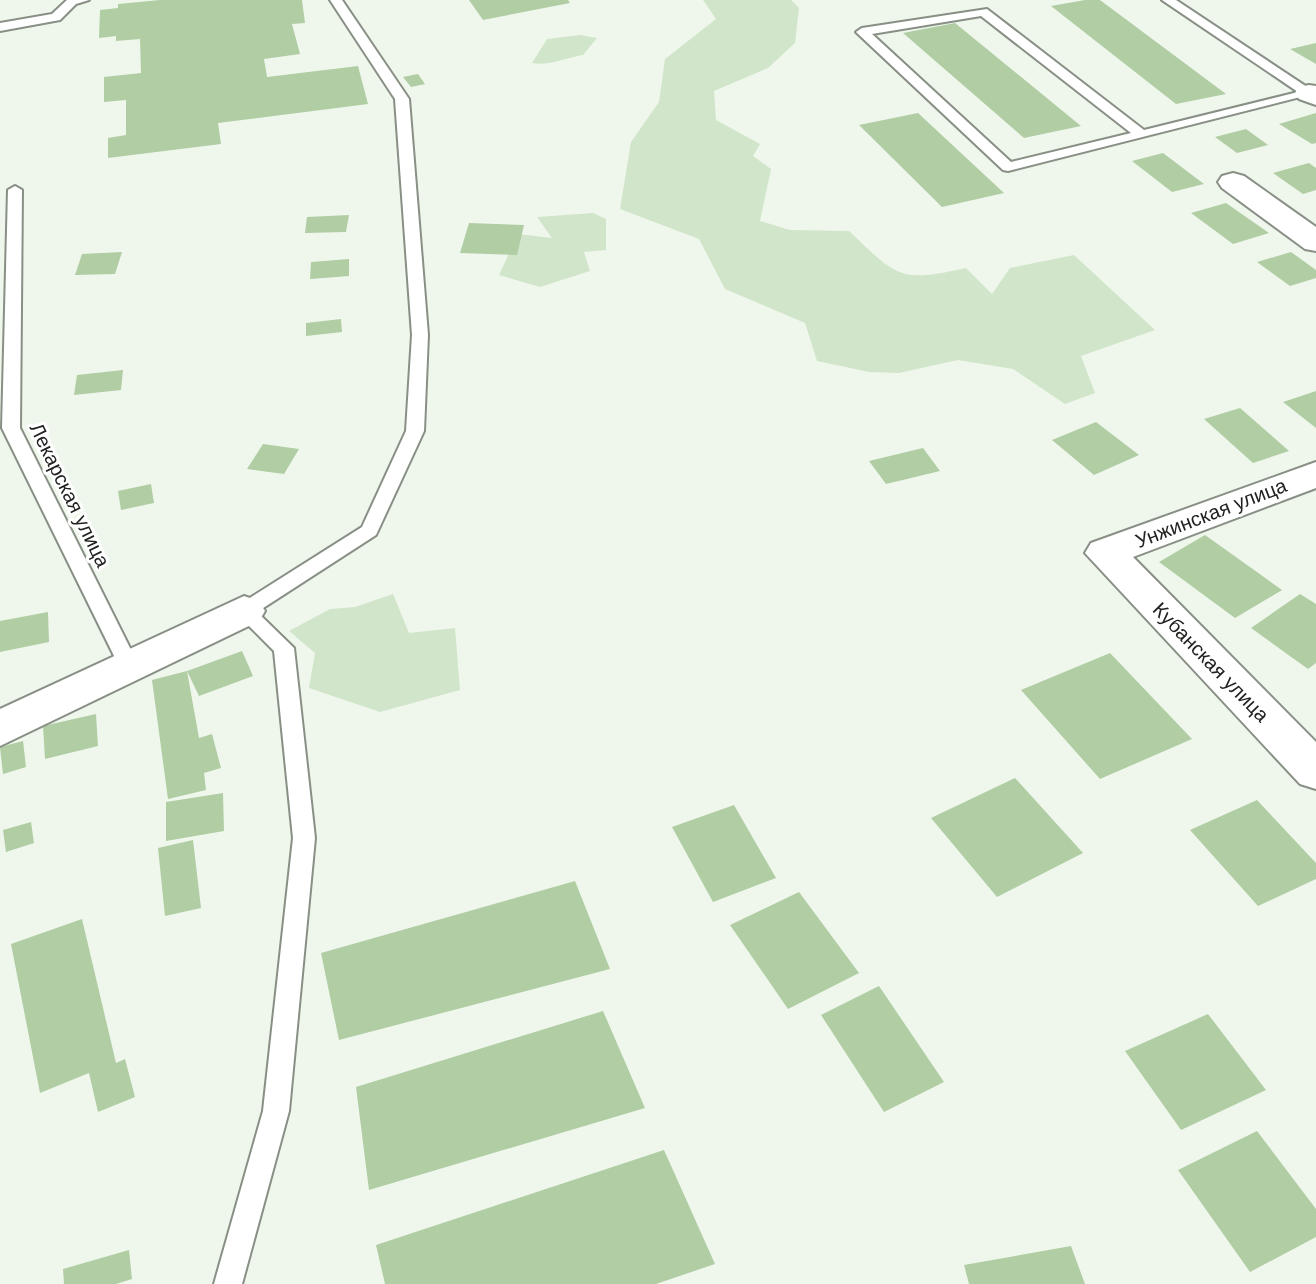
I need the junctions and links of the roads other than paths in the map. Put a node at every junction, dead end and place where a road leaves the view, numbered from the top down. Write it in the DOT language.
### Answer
graph roads {
  1 [pos="83,0"];
  2 [pos="336,0"];
  3 [pos="967,0"];
  4 [pos="1168,0"];
  5 [pos="983,12"];
  6 [pos="0,27"];
  7 [pos="1314,94"];
  8 [pos="1141,134"];
  9 [pos="1233,182"];
  10 [pos="15,190"];
  11 [pos="1316,242"];
  12 [pos="1316,474"];
  13 [pos="1105,553"];
  14 [pos="244,611"];
  15 [pos="129,666"];
  16 [pos="0,729"];
  17 [pos="1316,771"];
  18 [pos="228,1284"];
  1 -- 6 [label="lane"];
  2 -- 14 [label="lane"];
  3 -- 5 [label="lane"];
  4 -- 7 [label="lane"];
  5 -- 8 [label="lane"];
  5 -- 8 [label="lane"];
  7 -- 8 [label="lane"];
  9 -- 11 [label="street"];
  10 -- 15 [label="lane, Лекарская улица"];
  12 -- 13 [label="street, Унжинская улица"];
  13 -- 17 [label="street, Кубанская улица"];
  14 -- 15 [label="street"];
  14 -- 18 [label="lane"];
  15 -- 16 [label="street"];
}
